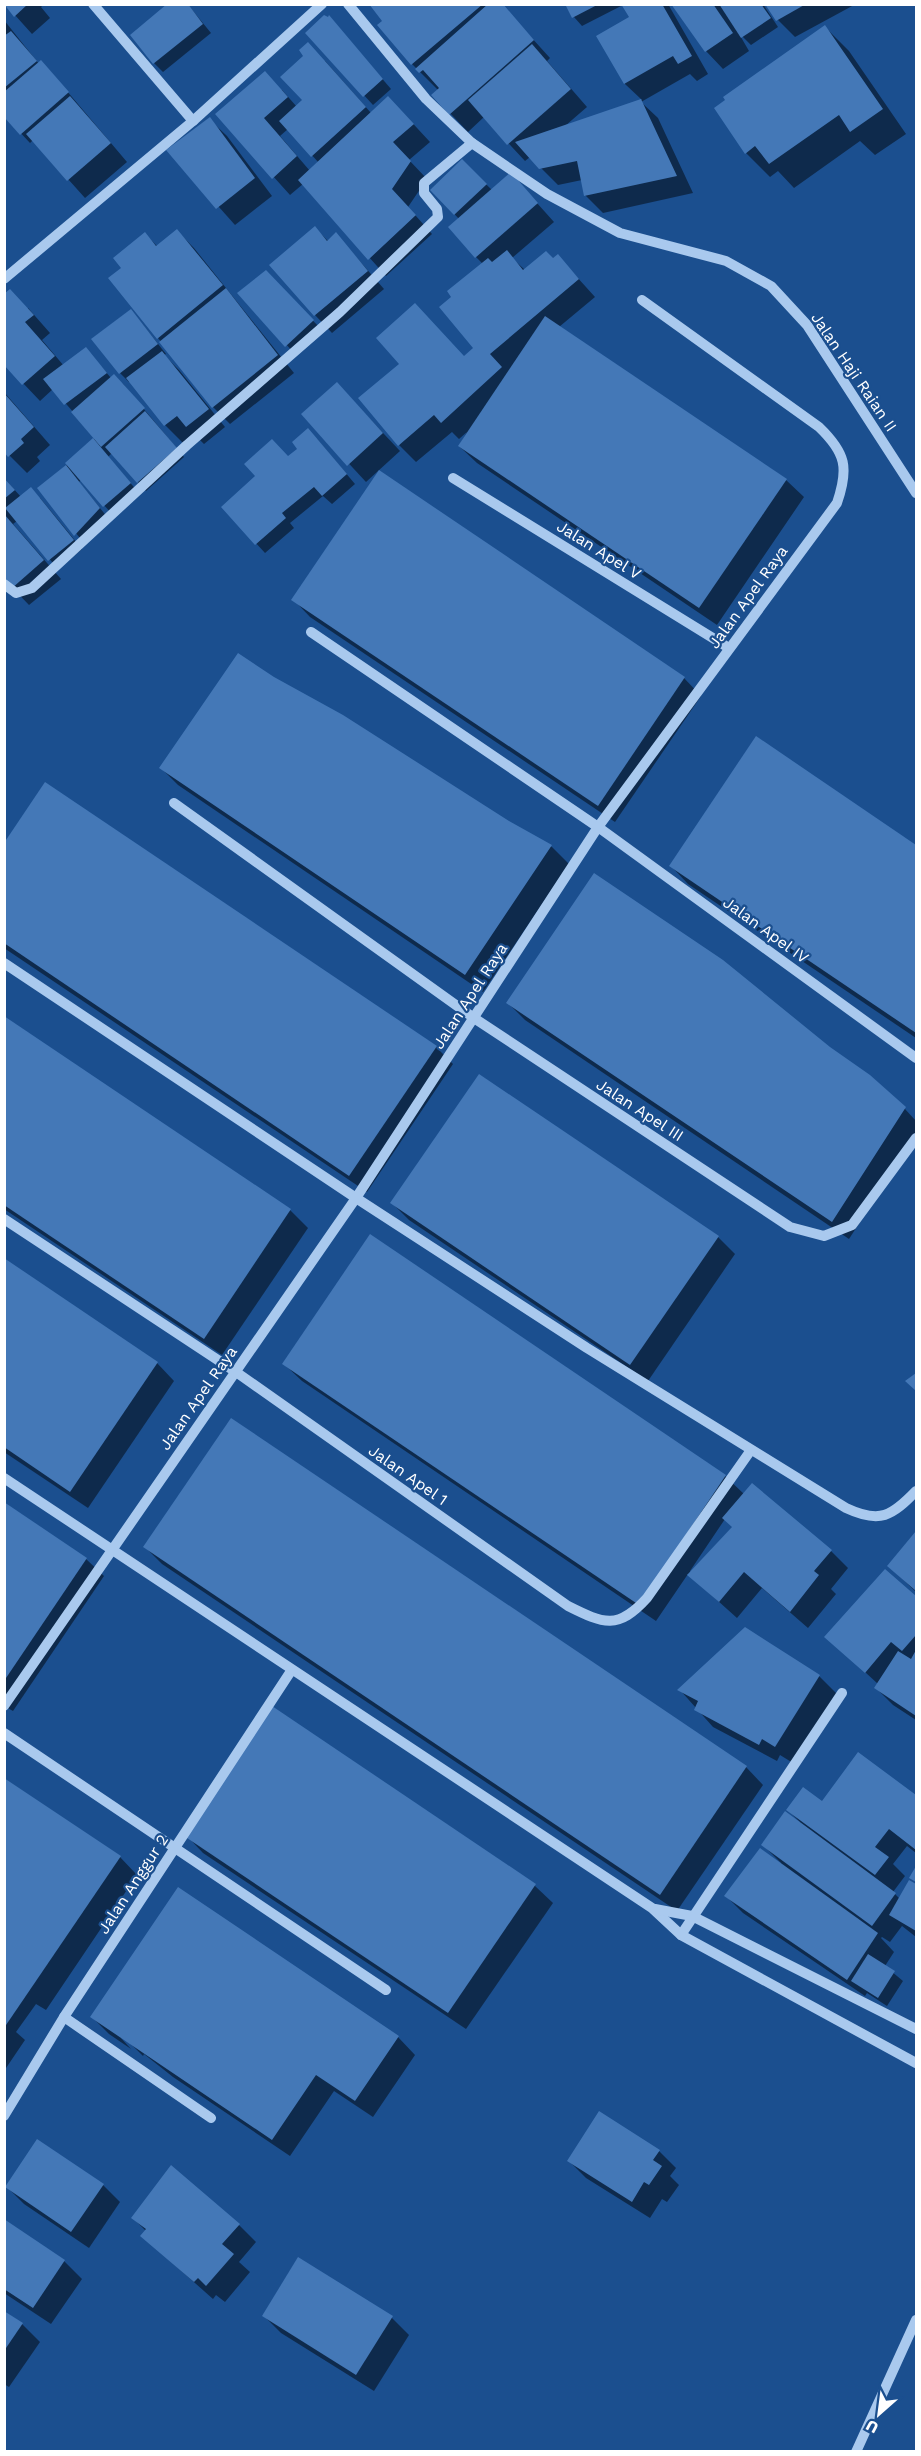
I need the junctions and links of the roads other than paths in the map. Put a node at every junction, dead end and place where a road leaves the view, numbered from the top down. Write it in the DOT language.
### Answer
graph roads {
  1 [pos="93,4"];
  2 [pos="322,4"];
  3 [pos="348,4"];
  4 [pos="193,121"];
  5 [pos="472,143"];
  6 [pos="4,279"];
  7 [pos="642,300"];
  8 [pos="453,477"];
  9 [pos="916,493"];
  10 [pos="4,584"];
  11 [pos="311,632"];
  12 [pos="729,648"];
  13 [pos="174,803"];
  14 [pos="598,827"];
  15 [pos="4,963"];
  16 [pos="474,1018"];
  17 [pos="916,1058"];
  18 [pos="916,1138"];
  19 [pos="356,1198"];
  20 [pos="4,1219"];
  21 [pos="236,1372"];
  22 [pos="751,1450"];
  23 [pos="4,1478"];
  24 [pos="916,1491"];
  25 [pos="112,1548"];
  26 [pos="291,1671"];
  27 [pos="842,1693"];
  28 [pos="4,1706"];
  29 [pos="4,1732"];
  30 [pos="175,1847"];
  31 [pos="652,1908"];
  32 [pos="692,1916"];
  33 [pos="681,1935"];
  34 [pos="386,1990"];
  35 [pos="64,2017"];
  36 [pos="916,2029"];
  37 [pos="916,2063"];
  38 [pos="4,2116"];
  39 [pos="211,2118"];
  40 [pos="916,2320"];
  41 [pos="856,2451"];
  1 -- 4 [label="street"];
  2 -- 4 [label="street"];
  3 -- 5 [label="street, Jalan Haji Raian II"];
  4 -- 6 [label="street"];
  5 -- 9 [label="street, Jalan Haji Raian II"];
  5 -- 10 [label="street"];
  7 -- 12 [label="street, Jalan Apel Raya"];
  8 -- 12 [label="street, Jalan Apel V"];
  11 -- 14 [label="street, Jalan Apel IV"];
  12 -- 14 [label="street, Jalan Apel Raya"];
  13 -- 16 [label="street, Jalan Apel III"];
  14 -- 16 [label="street, Jalan Apel Raya"];
  14 -- 17 [label="street, Jalan Apel IV"];
  15 -- 19 [label="street"];
  16 -- 18 [label="street, Jalan Apel III"];
  16 -- 19 [label="street, Jalan Apel Raya"];
  19 -- 21 [label="street, Jalan Apel Raya"];
  19 -- 22 [label="street"];
  20 -- 21 [label="street, Jalan Apel 1"];
  21 -- 22 [label="street, Jalan Apel 1"];
  21 -- 25 [label="street, Jalan Apel Raya"];
  22 -- 24 [label="street"];
  23 -- 25 [label="street"];
  25 -- 26 [label="street"];
  25 -- 28 [label="street, Jalan Apel Raya"];
  26 -- 30 [label="street, Jalan Anggur 2"];
  26 -- 31 [label="street"];
  27 -- 32 [label="street"];
  29 -- 30 [label="street"];
  30 -- 34 [label="street"];
  30 -- 35 [label="street, Jalan Anggur 2"];
  31 -- 32 [label="street"];
  31 -- 33 [label="street"];
  32 -- 33 [label="street"];
  32 -- 36 [label="street"];
  33 -- 37 [label="street"];
  35 -- 38 [label="street, Jalan Anggur 2"];
  35 -- 39 [label="street"];
  40 -- 41 [label="street"];
}
